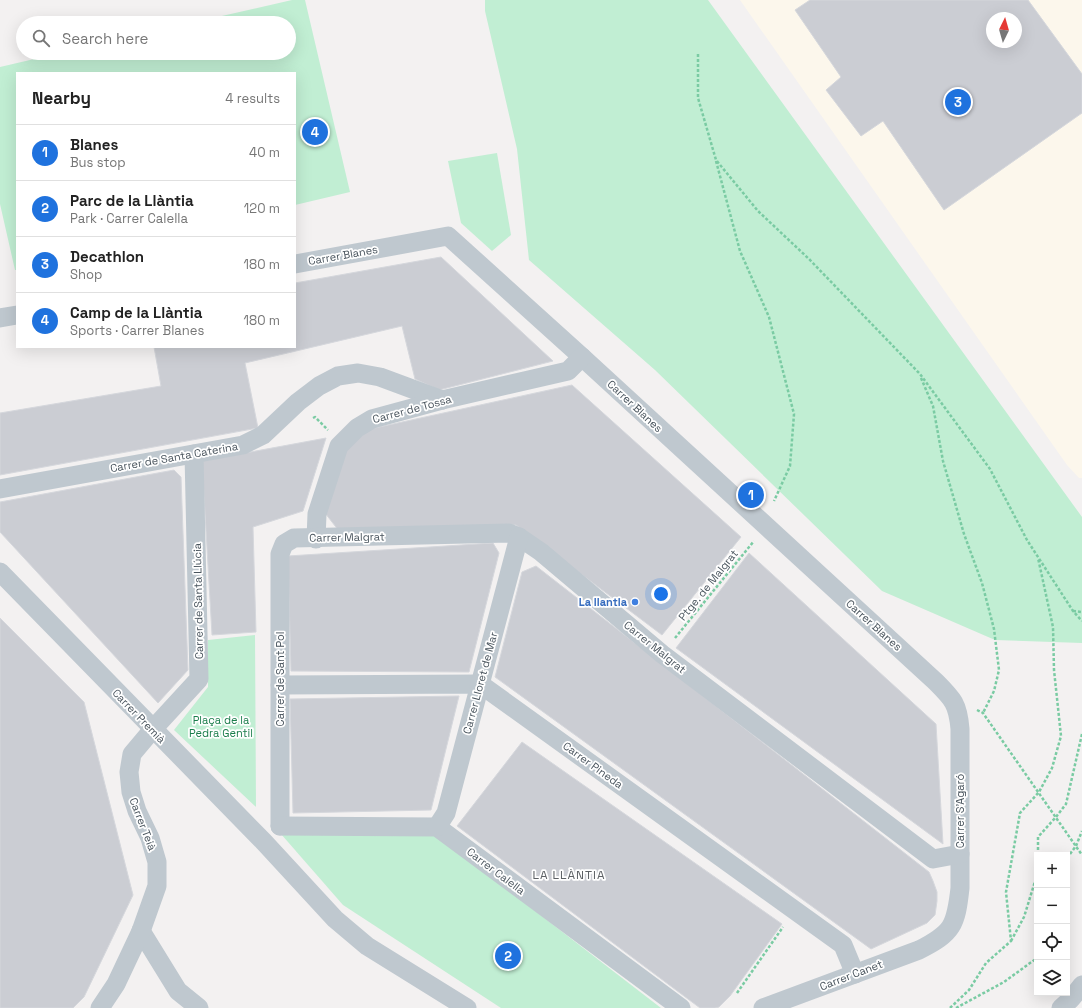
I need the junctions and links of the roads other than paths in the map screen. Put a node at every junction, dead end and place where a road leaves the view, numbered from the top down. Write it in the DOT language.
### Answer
graph roads {
  1 [pos="296,264"];
  2 [pos="16,315"];
  3 [pos="0,318"];
  4 [pos="582,357"];
  5 [pos="442,400"];
  6 [pos="194,454"];
  7 [pos="0,489"];
  8 [pos="519,537"];
  9 [pos="294,538"];
  10 [pos="316,538"];
  11 [pos="0,572"];
  12 [pos="936,682"];
  13 [pos="480,684"];
  14 [pos="280,685"];
  15 [pos="153,729"];
  16 [pos="280,826"];
  17 [pos="437,827"];
  18 [pos="264,842"];
  19 [pos="960,854"];
  20 [pos="141,931"];
  21 [pos="938,940"];
  22 [pos="855,974"];
  23 [pos="1082,985"];
  24 [pos="100,1008"];
  25 [pos="199,1008"];
  26 [pos="467,1008"];
  27 [pos="681,1008"];
  28 [pos="763,1008"];
  29 [pos="1060,1008"];
  1 -- 4 [label="street, Carrer Blanes"];
  2 -- 3 [label="street"];
  4 -- 5 [label="street, Carrer de Tossa"];
  4 -- 12 [label="street, Carrer Blanes"];
  5 -- 6 [label="street, Carrer de Santa Caterina"];
  5 -- 10 [label="street, Carrer de Tossa"];
  6 -- 7 [label="street, Carrer de Santa Caterina"];
  6 -- 15 [label="street, Carrer de Santa Llúcia"];
  8 -- 10 [label="street, Carrer Malgrat"];
  8 -- 13 [label="street, Carrer Lloret de Mar"];
  8 -- 19 [label="street, Carrer Malgrat"];
  9 -- 10 [label="street, Carrer Malgrat"];
  9 -- 14 [label="street, Carrer de Sant Pol"];
  11 -- 15 [label="street, Carrer Premià"];
  12 -- 19 [label="street, Carrer S'Agaró"];
  13 -- 14 [label="street"];
  13 -- 17 [label="street, Carrer Lloret de Mar"];
  13 -- 22 [label="street, Carrer Pineda"];
  14 -- 16 [label="street, Carrer de Sant Pol"];
  15 -- 18 [label="street, Carrer Premià"];
  15 -- 20 [label="street, Carrer Teià"];
  16 -- 17 [label="street"];
  16 -- 18 [label="street"];
  17 -- 27 [label="street, Carrer Calella"];
  18 -- 26 [label="street"];
  19 -- 21 [label="street, Carrer S'Agaró"];
  20 -- 24 [label="street, Carrer Teià"];
  20 -- 25 [label="street"];
  21 -- 22 [label="street, Carrer Canet"];
  22 -- 28 [label="street, Carrer Canet"];
  23 -- 29 [label="street"];
}
